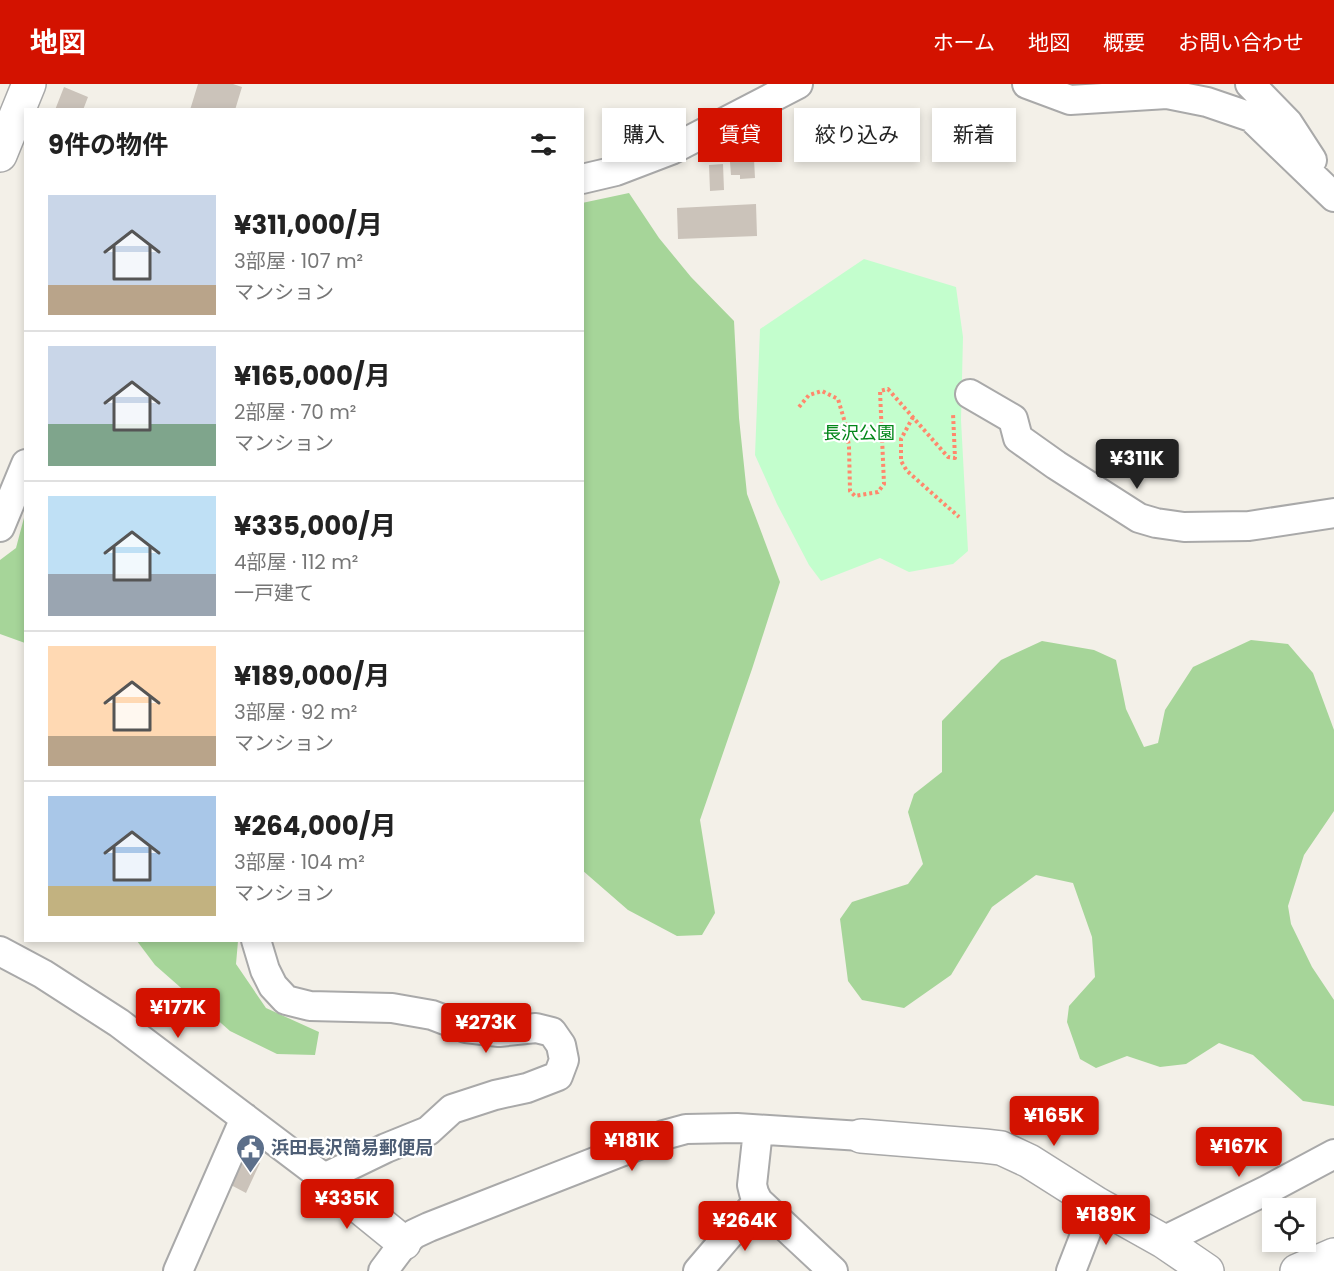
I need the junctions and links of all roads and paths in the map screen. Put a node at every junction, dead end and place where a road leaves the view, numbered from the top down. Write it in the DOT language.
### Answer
graph roads {
  1 [pos="29,84"];
  2 [pos="798,84"];
  3 [pos="1027,84"];
  4 [pos="1250,84"];
  5 [pos="0,155"];
  6 [pos="584,179"];
  7 [pos="1325,188"];
  8 [pos="964,402"];
  9 [pos="799,407"];
  10 [pos="913,417"];
  11 [pos="24,469"];
  12 [pos="1334,513"];
  13 [pos="958,517"];
  14 [pos="0,527"];
  15 [pos="257,942"];
  16 [pos="0,951"];
  17 [pos="245,1118"];
  18 [pos="758,1130"];
  19 [pos="861,1136"];
  20 [pos="1334,1154"];
  21 [pos="324,1178"];
  22 [pos="758,1201"];
  23 [pos="1097,1204"];
  24 [pos="404,1243"];
  25 [pos="1334,1255"];
  26 [pos="1181,1259"];
  27 [pos="178,1271"];
  28 [pos="383,1271"];
  29 [pos="698,1271"];
  30 [pos="833,1271"];
  31 [pos="1071,1271"];
  32 [pos="1297,1271"];
  1 -- 5 [label="street"];
  2 -- 6 [label="street"];
  3 -- 7 [label="street"];
  4 -- 7 [label="street"];
  8 -- 10 [label="path"];
  8 -- 12 [label="street"];
  9 -- 10 [label="path"];
  10 -- 13 [label="path"];
  11 -- 14 [label="street"];
  15 -- 21 [label="street"];
  16 -- 17 [label="street"];
  17 -- 21 [label="street"];
  17 -- 27 [label="street"];
  18 -- 19 [label="street"];
  18 -- 22 [label="street"];
  18 -- 24 [label="street"];
  19 -- 23 [label="street"];
  20 -- 26 [label="street"];
  21 -- 24 [label="street"];
  22 -- 29 [label="street"];
  22 -- 30 [label="street"];
  23 -- 26 [label="street"];
  23 -- 31 [label="street"];
  24 -- 28 [label="street"];
  25 -- 32 [label="street"];
}
